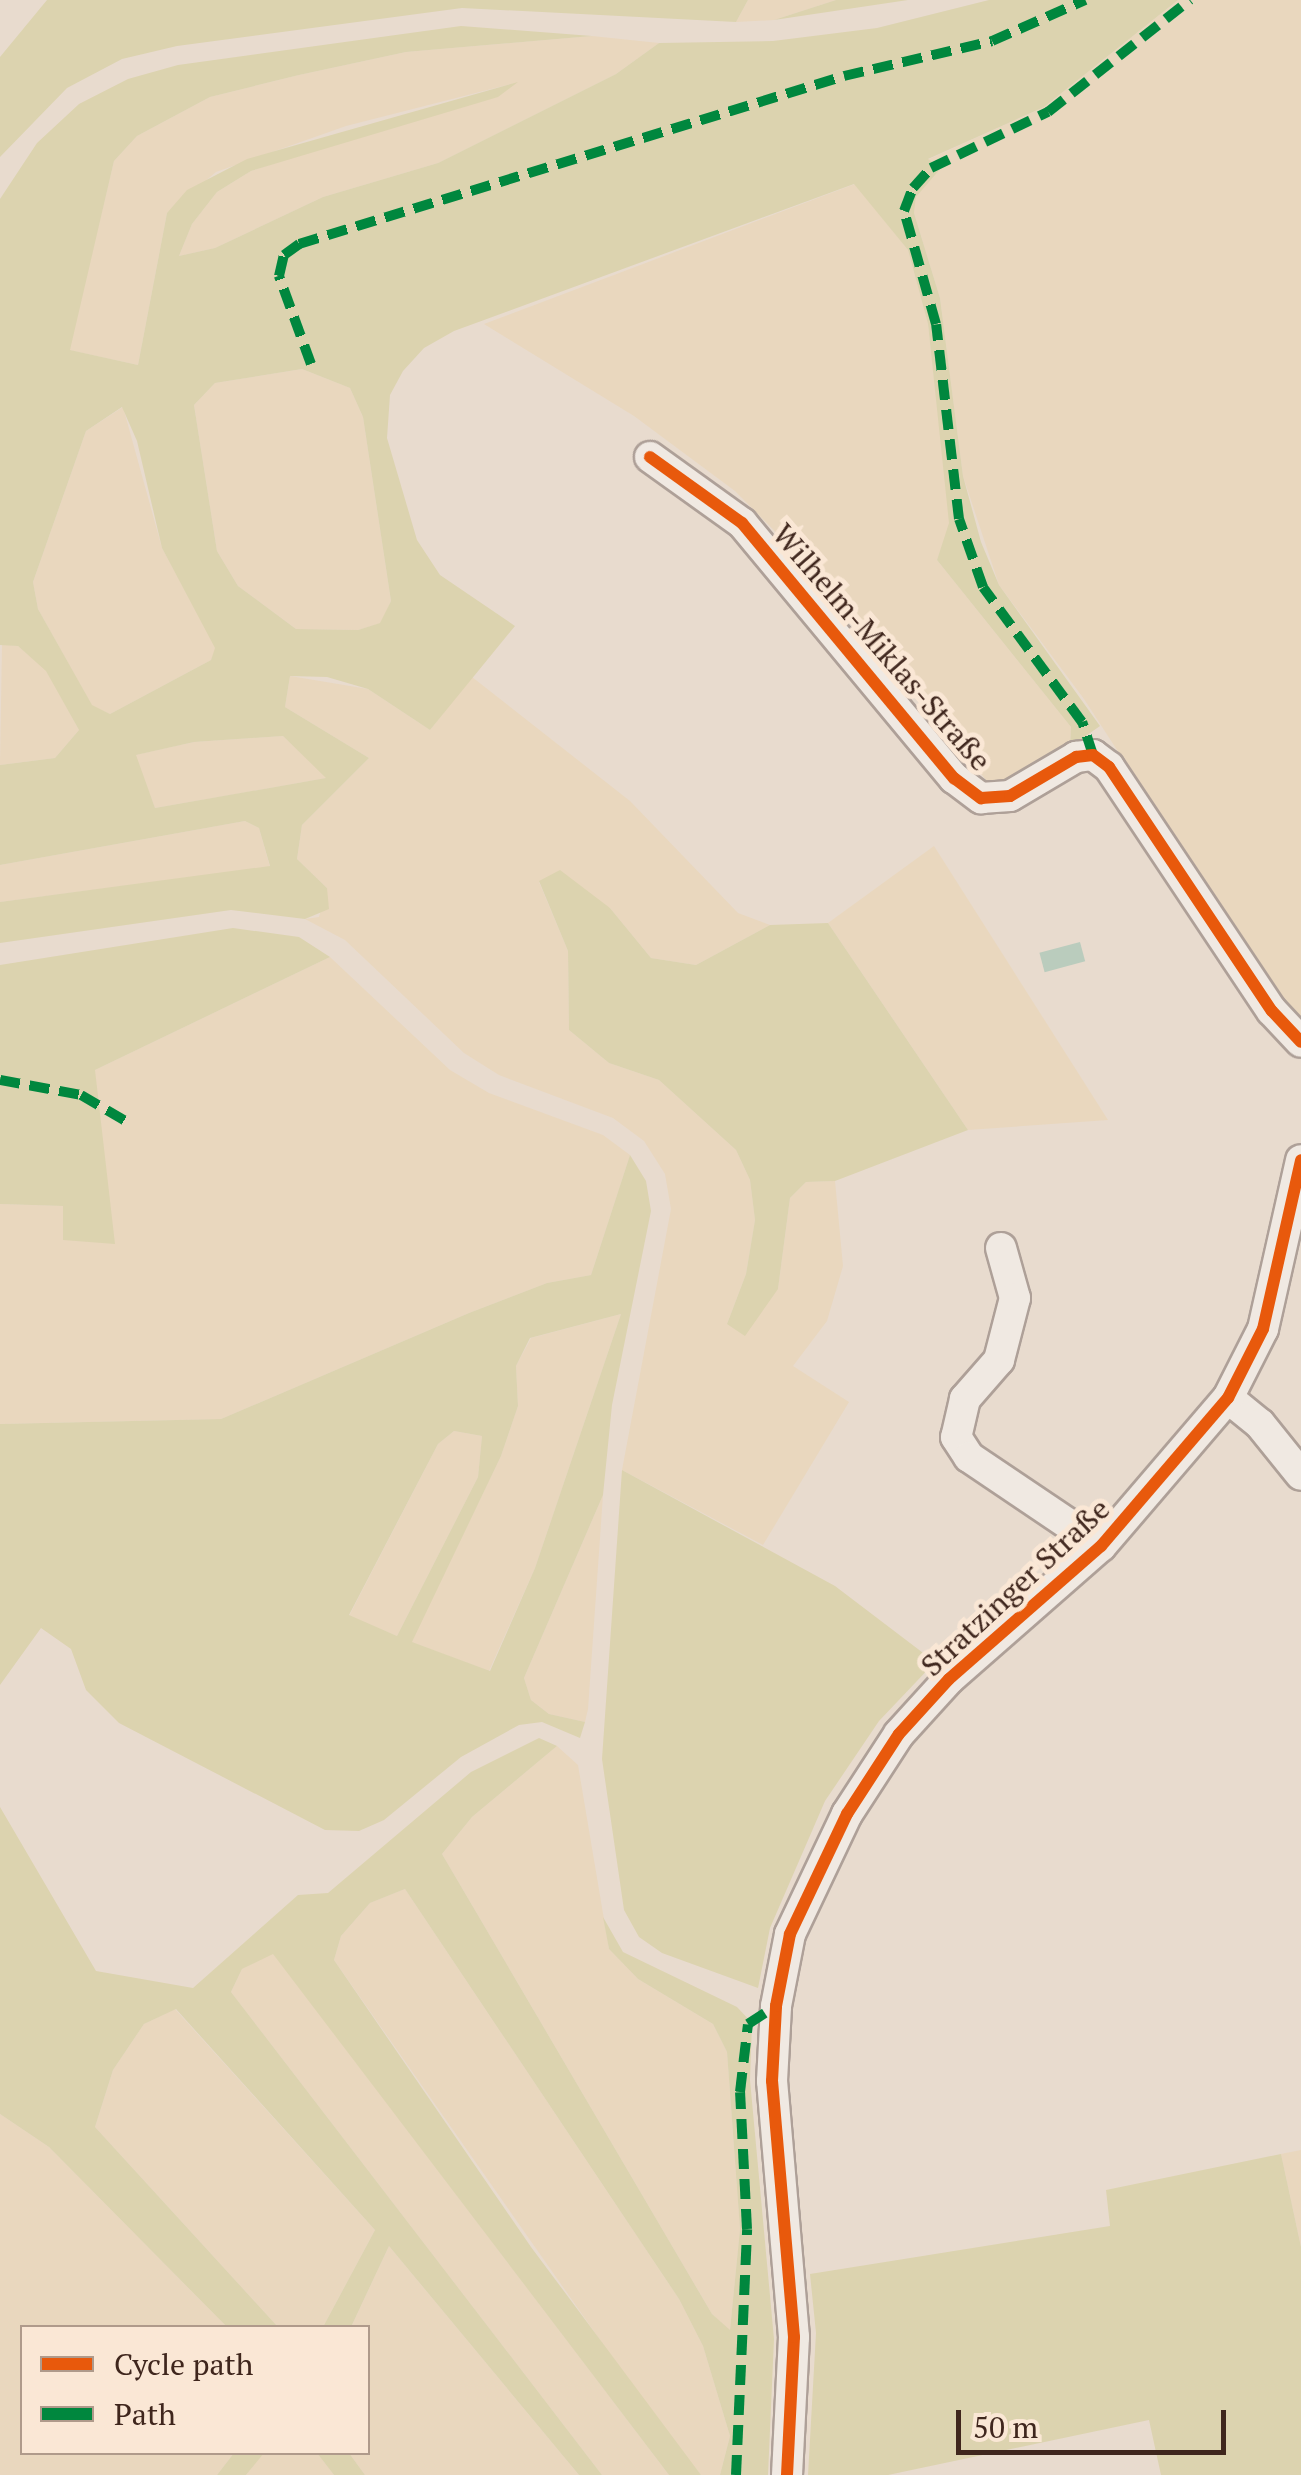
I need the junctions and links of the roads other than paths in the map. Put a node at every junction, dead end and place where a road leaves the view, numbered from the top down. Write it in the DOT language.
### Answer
graph roads {
  1 [pos="650,457"];
  2 [pos="1301,1042"];
  3 [pos="1301,1160"];
  4 [pos="1001,1248"];
  5 [pos="1228,1398"];
  6 [pos="1301,1476"];
  7 [pos="1101,1546"];
  8 [pos="787,2475"];
  1 -- 2 [label="street, Wilhelm-Miklas-Straße"];
  3 -- 5 [label="street, Stratzinger Straße"];
  4 -- 7 [label="street"];
  5 -- 6 [label="street"];
  5 -- 7 [label="street, Stratzinger Straße"];
  7 -- 8 [label="street, Stratzinger Straße"];
}
